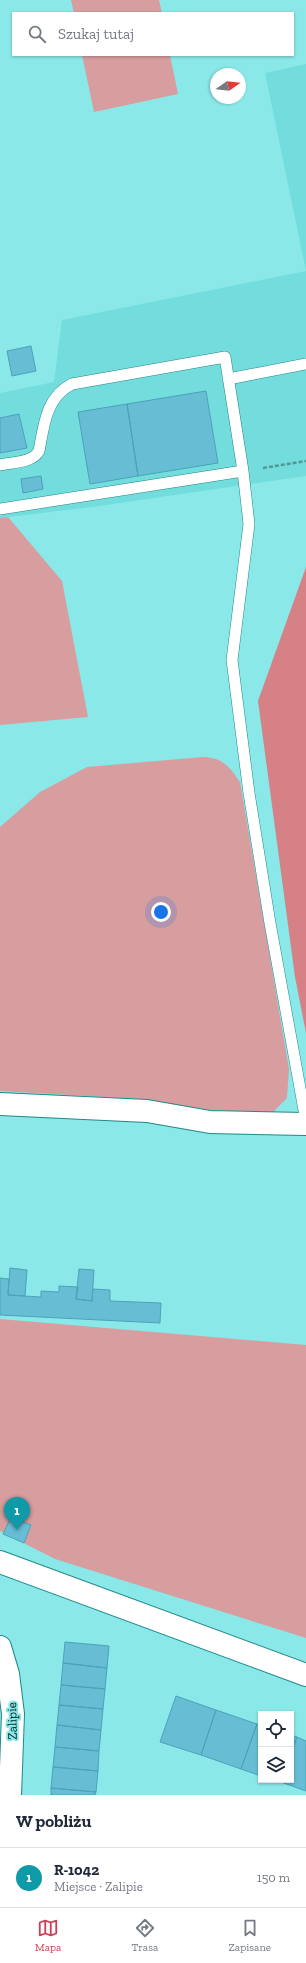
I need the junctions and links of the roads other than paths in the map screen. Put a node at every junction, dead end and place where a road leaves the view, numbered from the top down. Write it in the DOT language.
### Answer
graph roads {
  1 [pos="306,364"];
  2 [pos="228,379"];
  3 [pos="0,465"];
  4 [pos="243,472"];
  5 [pos="0,509"];
  6 [pos="0,1104"];
  7 [pos="306,1121"];
  8 [pos="306,1124"];
  9 [pos="0,1562"];
  10 [pos="0,1647"];
  11 [pos="306,1675"];
  12 [pos="10,1795"];
  1 -- 2 [label="lane"];
  2 -- 3 [label="lane"];
  2 -- 4 [label="lane"];
  4 -- 5 [label="lane"];
  4 -- 7 [label="lane"];
  6 -- 8 [label="street"];
  9 -- 11 [label="street"];
  10 -- 12 [label="street, Zalipie"];
}
